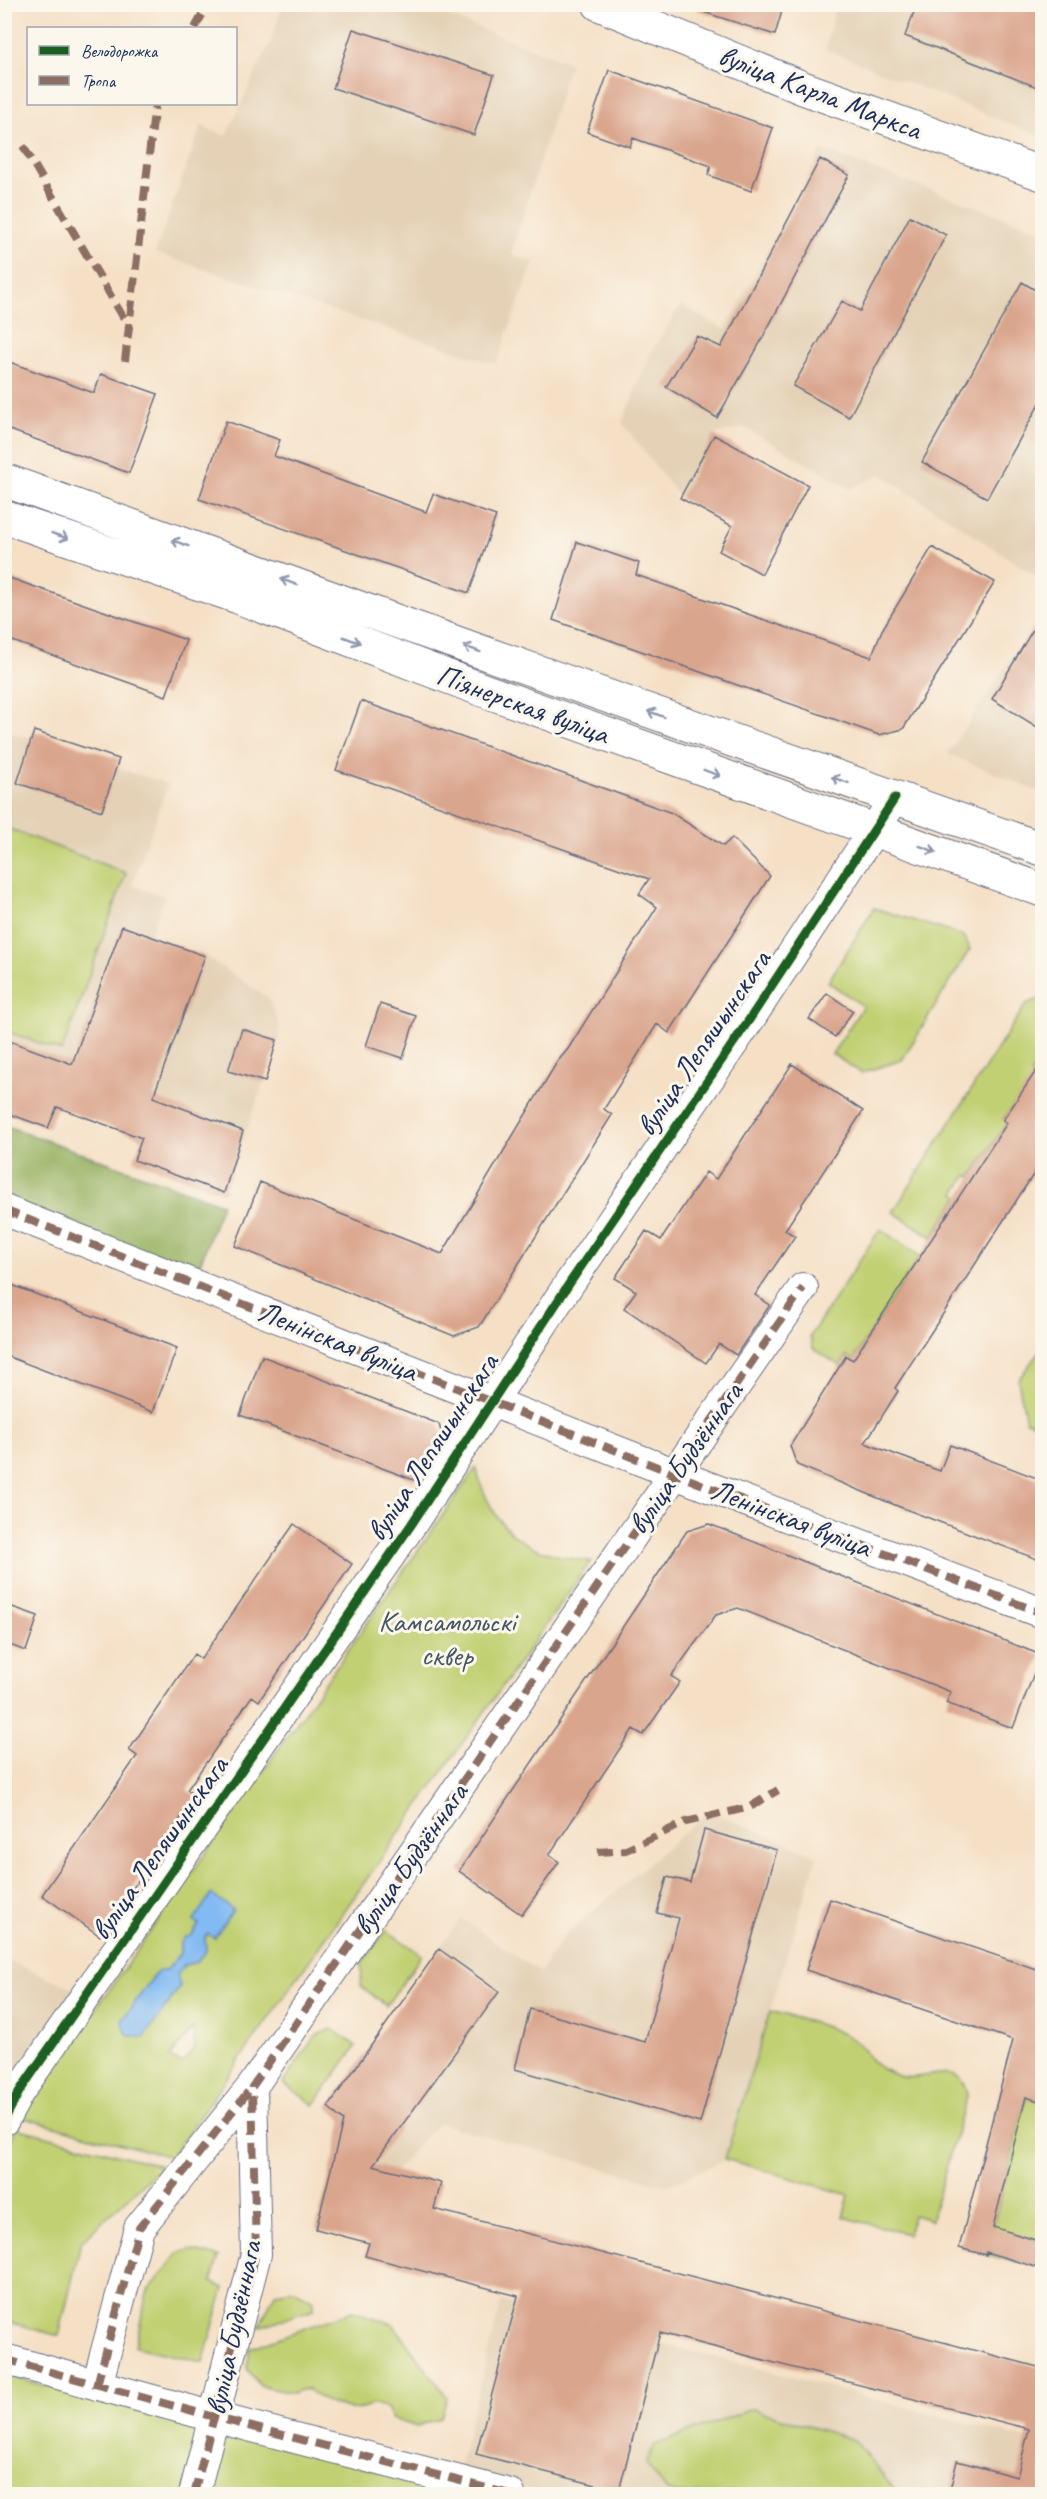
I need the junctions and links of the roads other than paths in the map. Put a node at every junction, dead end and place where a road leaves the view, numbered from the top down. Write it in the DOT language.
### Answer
graph roads {
  1 [pos="598,4"];
  2 [pos="1042,174"];
  3 [pos="4,480"];
  4 [pos="4,517"];
  5 [pos="896,798"];
  6 [pos="873,829"];
  7 [pos="1042,849"];
  8 [pos="1042,890"];
  9 [pos="4,1210"];
  10 [pos="803,1288"];
  11 [pos="491,1402"];
  12 [pos="675,1474"];
  13 [pos="1042,1613"];
  14 [pos="252,2087"];
  15 [pos="4,2120"];
  16 [pos="4,2359"];
  17 [pos="97,2385"];
  18 [pos="214,2417"];
  19 [pos="194,2494"];
  20 [pos="510,2494"];
  1 -- 2 [label="main road, вуліца Карла Маркса"];
  5 -- 3 [label="main road, Піянерская вуліца, one-way"];
  4 -- 6 [label="main road, Піянерская вуліца, one-way"];
  5 -- 6 [label="street, вуліца Лепяшынскага"];
  5 -- 7 [label="main road, Піянерская вуліца"];
  6 -- 8 [label="main road, Піянерская вуліца, one-way"];
  6 -- 11 [label="street, вуліца Лепяшынскага"];
  9 -- 11 [label="street, Ленінская вуліца"];
  10 -- 12 [label="street, вуліца Будзённага"];
  11 -- 12 [label="street, Ленінская вуліца"];
  11 -- 15 [label="street, вуліца Лепяшынскага"];
  12 -- 13 [label="street, Ленінская вуліца"];
  12 -- 14 [label="street, вуліца Будзённага"];
  14 -- 17 [label="street"];
  14 -- 18 [label="street, вуліца Будзённага"];
  16 -- 17 [label="street"];
  17 -- 18 [label="street"];
  18 -- 19 [label="street, вуліца Будзённага"];
  18 -- 20 [label="street"];
}
